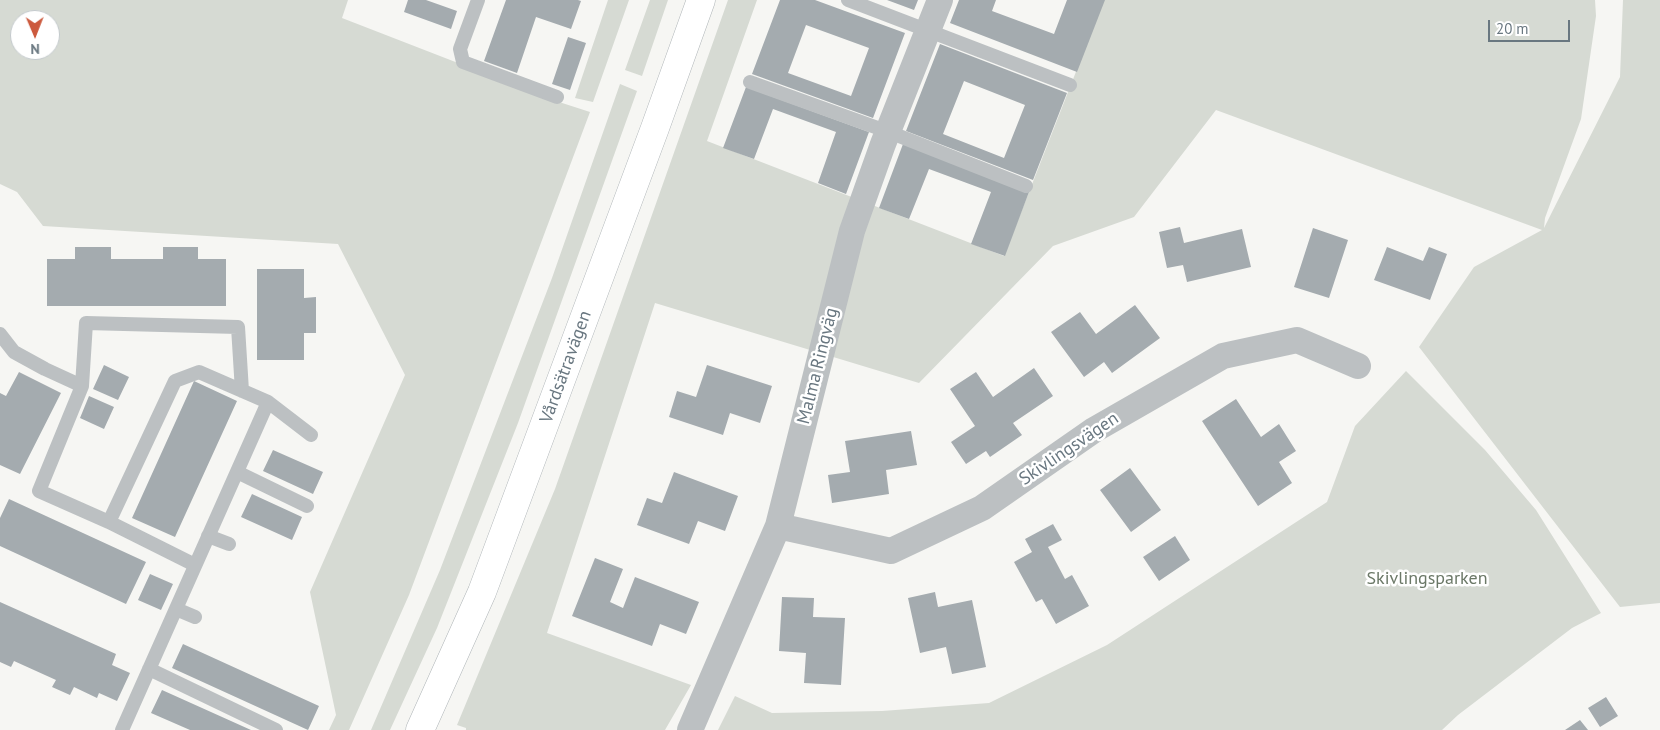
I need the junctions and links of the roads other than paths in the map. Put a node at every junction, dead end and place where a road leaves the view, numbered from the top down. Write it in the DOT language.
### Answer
graph roads {
  1 [pos="478,0"];
  2 [pos="701,0"];
  3 [pos="848,0"];
  4 [pos="940,0"];
  5 [pos="928,30"];
  6 [pos="750,82"];
  7 [pos="1070,85"];
  8 [pos="557,97"];
  9 [pos="889,132"];
  10 [pos="1026,186"];
  11 [pos="0,334"];
  12 [pos="1358,366"];
  13 [pos="82,386"];
  14 [pos="242,391"];
  15 [pos="268,402"];
  16 [pos="311,434"];
  17 [pos="237,472"];
  18 [pos="307,506"];
  19 [pos="109,522"];
  20 [pos="778,526"];
  21 [pos="208,536"];
  22 [pos="229,544"];
  23 [pos="195,565"];
  24 [pos="176,608"];
  25 [pos="195,617"];
  26 [pos="149,669"];
  27 [pos="122,730"];
  28 [pos="276,730"];
  29 [pos="420,730"];
  30 [pos="690,730"];
  1 -- 8 [label="lane"];
  2 -- 29 [label="main road, Vårdsätravägen"];
  3 -- 5 [label="lane"];
  4 -- 5 [label="street, Malma Ringväg"];
  5 -- 7 [label="lane"];
  5 -- 9 [label="street, Malma Ringväg"];
  6 -- 9 [label="lane"];
  9 -- 10 [label="lane"];
  9 -- 20 [label="street, Malma Ringväg"];
  11 -- 13 [label="lane"];
  12 -- 20 [label="street, Skivlingsvägen"];
  13 -- 14 [label="lane"];
  13 -- 19 [label="lane"];
  14 -- 15 [label="lane"];
  14 -- 19 [label="lane"];
  15 -- 16 [label="lane"];
  15 -- 17 [label="lane"];
  17 -- 18 [label="lane"];
  17 -- 21 [label="lane"];
  19 -- 23 [label="lane"];
  20 -- 30 [label="street, Malma Ringväg"];
  21 -- 22 [label="lane"];
  21 -- 23 [label="lane"];
  23 -- 24 [label="lane"];
  24 -- 25 [label="lane"];
  24 -- 26 [label="lane"];
  26 -- 27 [label="lane"];
  26 -- 28 [label="lane"];
}
